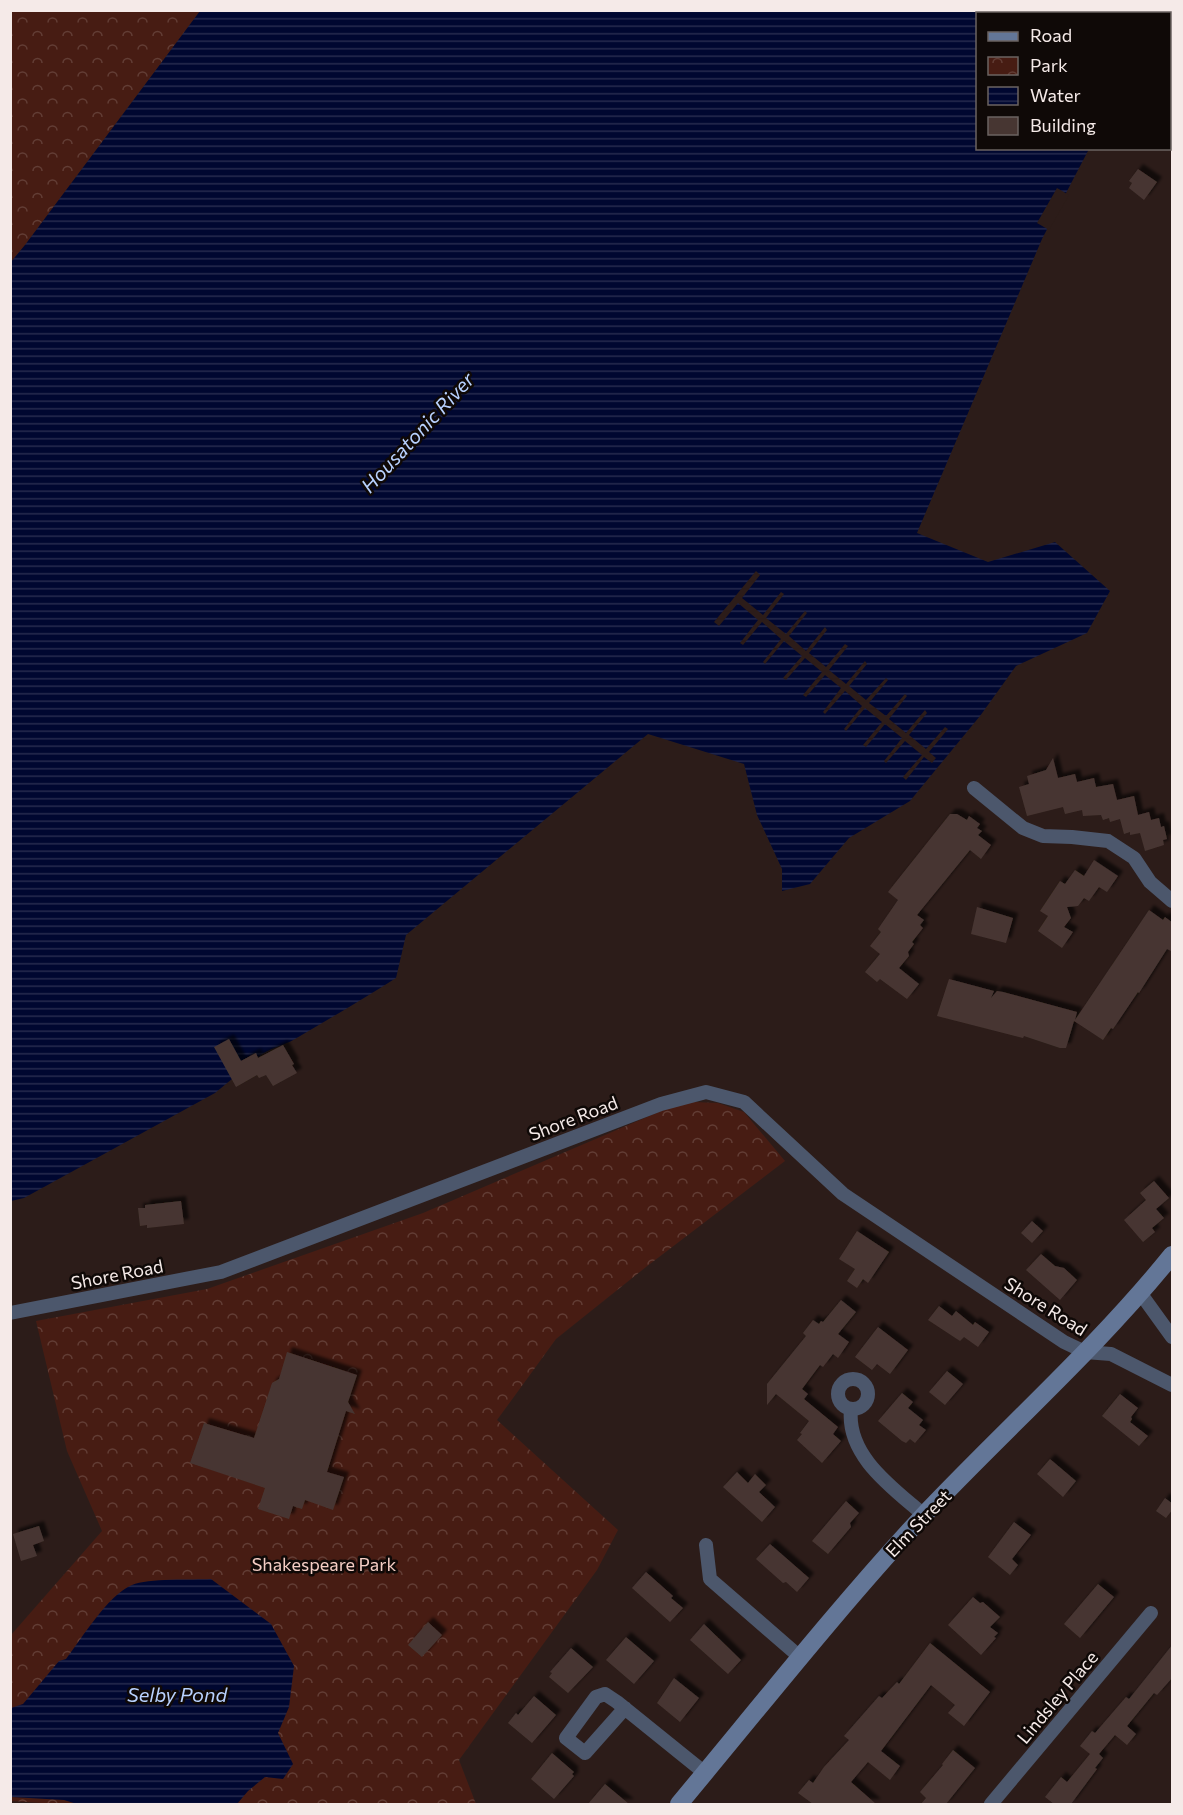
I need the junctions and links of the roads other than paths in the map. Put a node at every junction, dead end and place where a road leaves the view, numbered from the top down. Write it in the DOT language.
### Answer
graph roads {
  1 [pos="974,788"];
  2 [pos="1173,901"];
  3 [pos="1173,1255"];
  4 [pos="1141,1293"];
  5 [pos="10,1313"];
  6 [pos="1173,1337"];
  7 [pos="1085,1352"];
  8 [pos="1173,1385"];
  9 [pos="851,1409"];
  10 [pos="924,1515"];
  11 [pos="706,1545"];
  12 [pos="1151,1614"];
  13 [pos="801,1658"];
  14 [pos="625,1708"];
  15 [pos="705,1773"];
  16 [pos="679,1804"];
  17 [pos="991,1804"];
  1 -- 2 [label="street"];
  3 -- 4 [label="street, Elm Street"];
  4 -- 6 [label="street"];
  4 -- 7 [label="street, Elm Street"];
  5 -- 7 [label="street, Shore Road"];
  7 -- 8 [label="street"];
  7 -- 10 [label="street, Elm Street"];
  9 -- 10 [label="street"];
  10 -- 13 [label="street, Elm Street"];
  11 -- 13 [label="street"];
  12 -- 17 [label="street, Lindsley Place"];
  13 -- 15 [label="street, Elm Street"];
  14 -- 15 [label="street"];
  15 -- 16 [label="street, Elm Street"];
}
